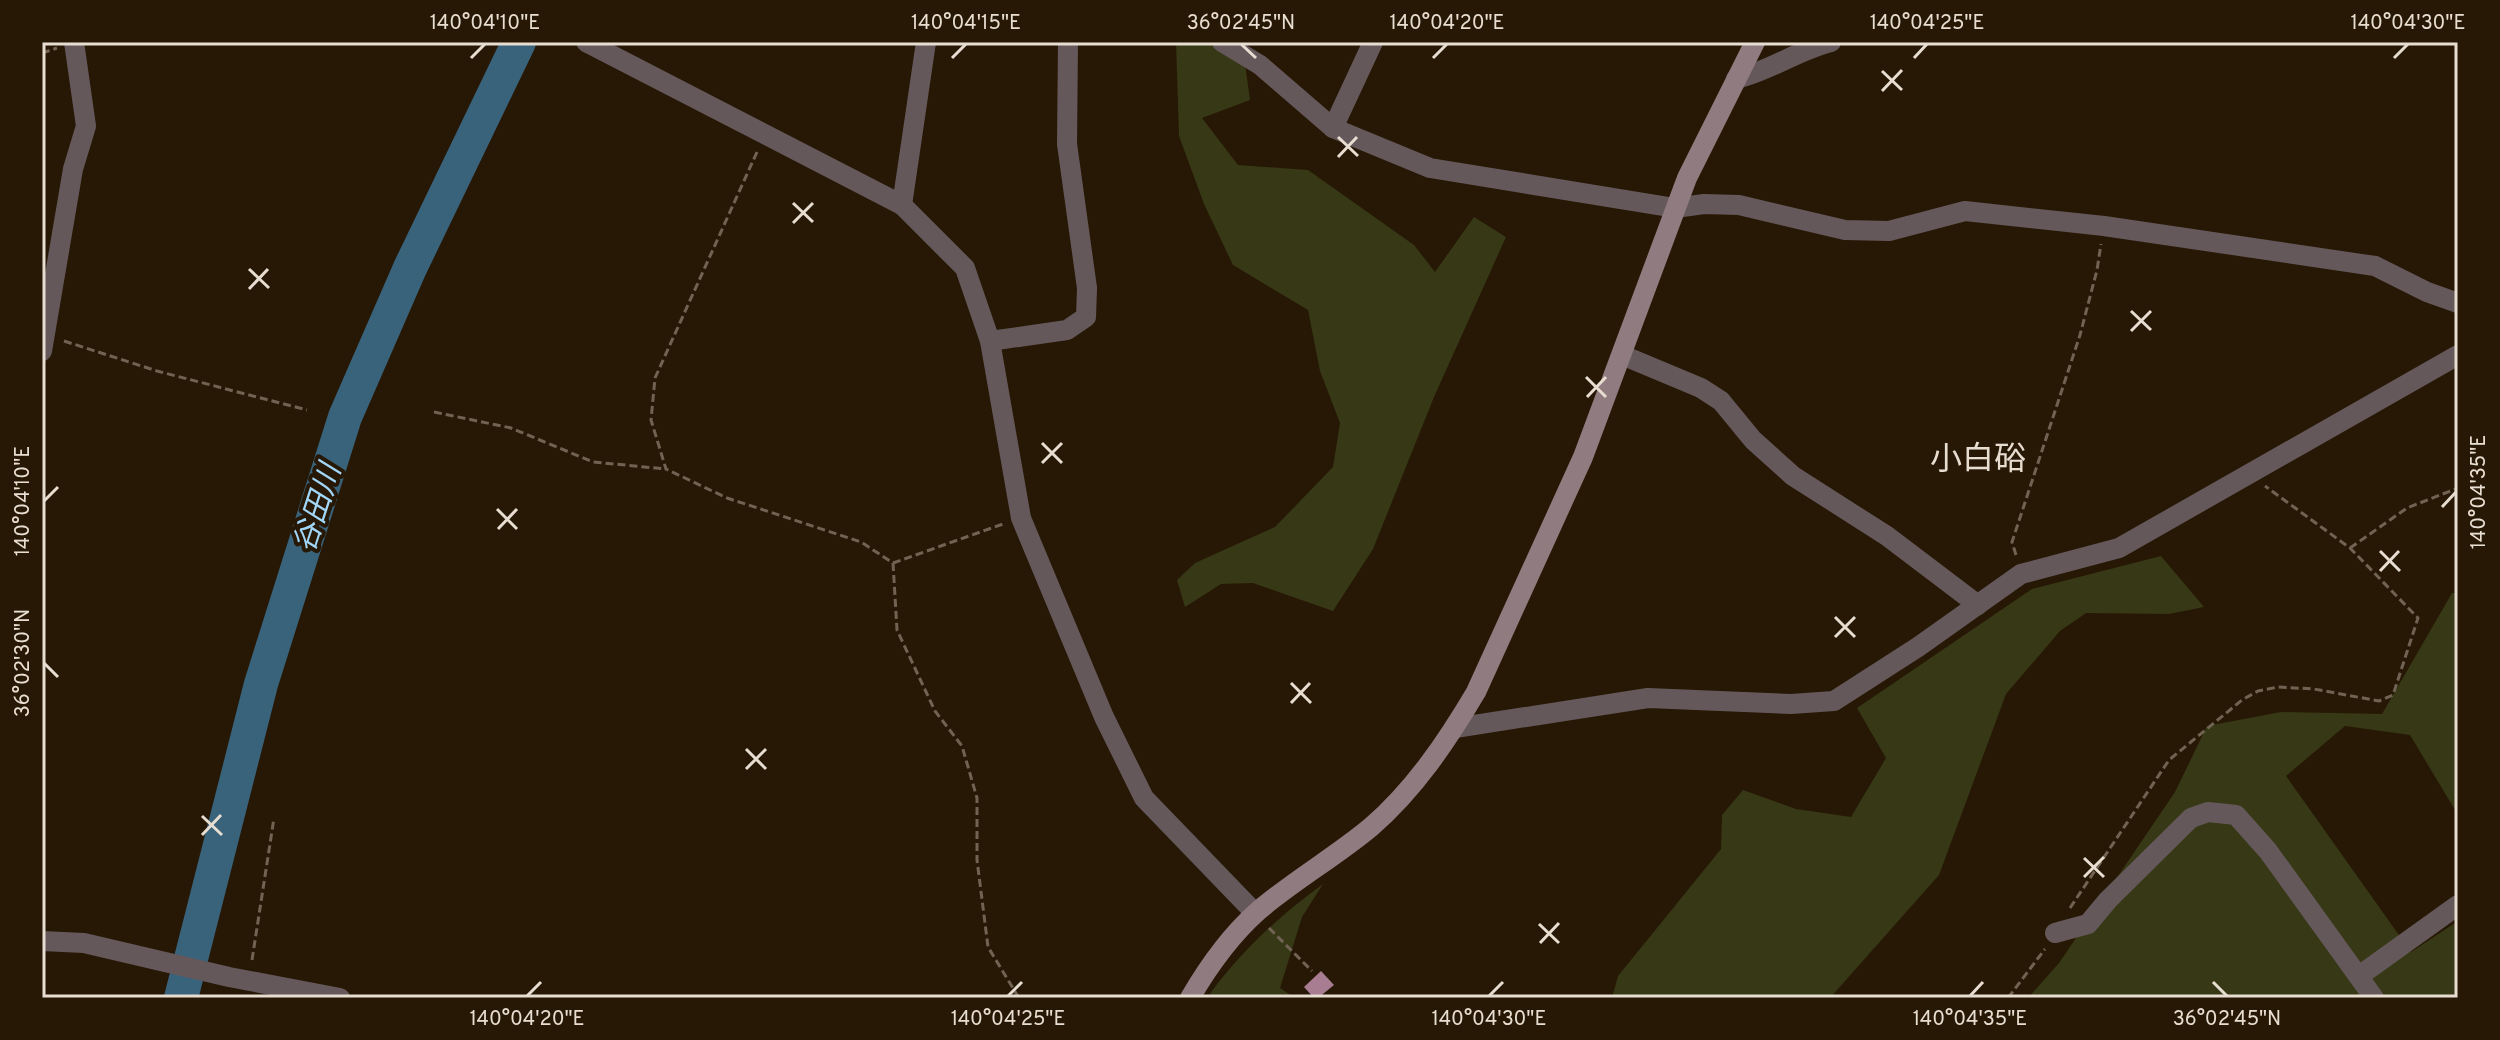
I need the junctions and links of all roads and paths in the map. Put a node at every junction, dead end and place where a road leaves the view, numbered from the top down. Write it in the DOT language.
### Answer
graph roads {
  1 [pos="74,42"];
  2 [pos="926,42"];
  3 [pos="1068,42"];
  4 [pos="1222,42"];
  5 [pos="1373,42"];
  6 [pos="1755,42"];
  7 [pos="1831,42"];
  8 [pos="589,43"];
  9 [pos="1736,79"];
  10 [pos="1333,128"];
  11 [pos="765,134"];
  12 [pos="902,205"];
  13 [pos="1675,208"];
  14 [pos="2104,226"];
  15 [pos="2458,303"];
  16 [pos="990,341"];
  17 [pos="43,343"];
  18 [pos="1622,355"];
  19 [pos="2458,355"];
  20 [pos="307,410"];
  21 [pos="434,412"];
  22 [pos="666,469"];
  23 [pos="2250,474"];
  24 [pos="2458,488"];
  25 [pos="1021,518"];
  26 [pos="2350,548"];
  27 [pos="893,563"];
  28 [pos="2021,574"];
  29 [pos="1978,605"];
  30 [pos="1455,728"];
  31 [pos="274,818"];
  32 [pos="2458,905"];
  33 [pos="1255,913"];
  34 [pos="2055,933"];
  35 [pos="42,941"];
  36 [pos="1312,971"];
  37 [pos="2359,976"];
  38 [pos="239,979"];
  39 [pos="340,998"];
  40 [pos="1019,998"];
  41 [pos="1190,998"];
  42 [pos="2008,998"];
  43 [pos="2374,998"];
  1 -- 17 [label="street"];
  2 -- 12 [label="street"];
  3 -- 16 [label="street"];
  4 -- 10 [label="street"];
  5 -- 10 [label="street"];
  6 -- 9 [label="street"];
  7 -- 9 [label="street"];
  8 -- 11 [label="street"];
  9 -- 13 [label="street"];
  10 -- 13 [label="street"];
  11 -- 12 [label="street"];
  11 -- 22 [label="path"];
  12 -- 16 [label="street"];
  13 -- 14 [label="street"];
  13 -- 18 [label="street"];
  14 -- 15 [label="street"];
  14 -- 28 [label="path"];
  16 -- 25 [label="street"];
  17 -- 20 [label="path"];
  18 -- 29 [label="street"];
  18 -- 30 [label="street"];
  19 -- 23 [label="street"];
  21 -- 22 [label="path"];
  22 -- 27 [label="path"];
  23 -- 26 [label="path"];
  23 -- 28 [label="street"];
  24 -- 26 [label="path"];
  25 -- 27 [label="path"];
  25 -- 33 [label="street"];
  26 -- 34 [label="path"];
  27 -- 40 [label="path"];
  28 -- 29 [label="street"];
  29 -- 30 [label="street"];
  30 -- 33 [label="street"];
  31 -- 38 [label="path"];
  32 -- 37 [label="street"];
  33 -- 36 [label="path"];
  33 -- 41 [label="street"];
  34 -- 37 [label="street"];
  34 -- 42 [label="path"];
  35 -- 38 [label="street"];
  37 -- 43 [label="street"];
  38 -- 39 [label="street"];
}
